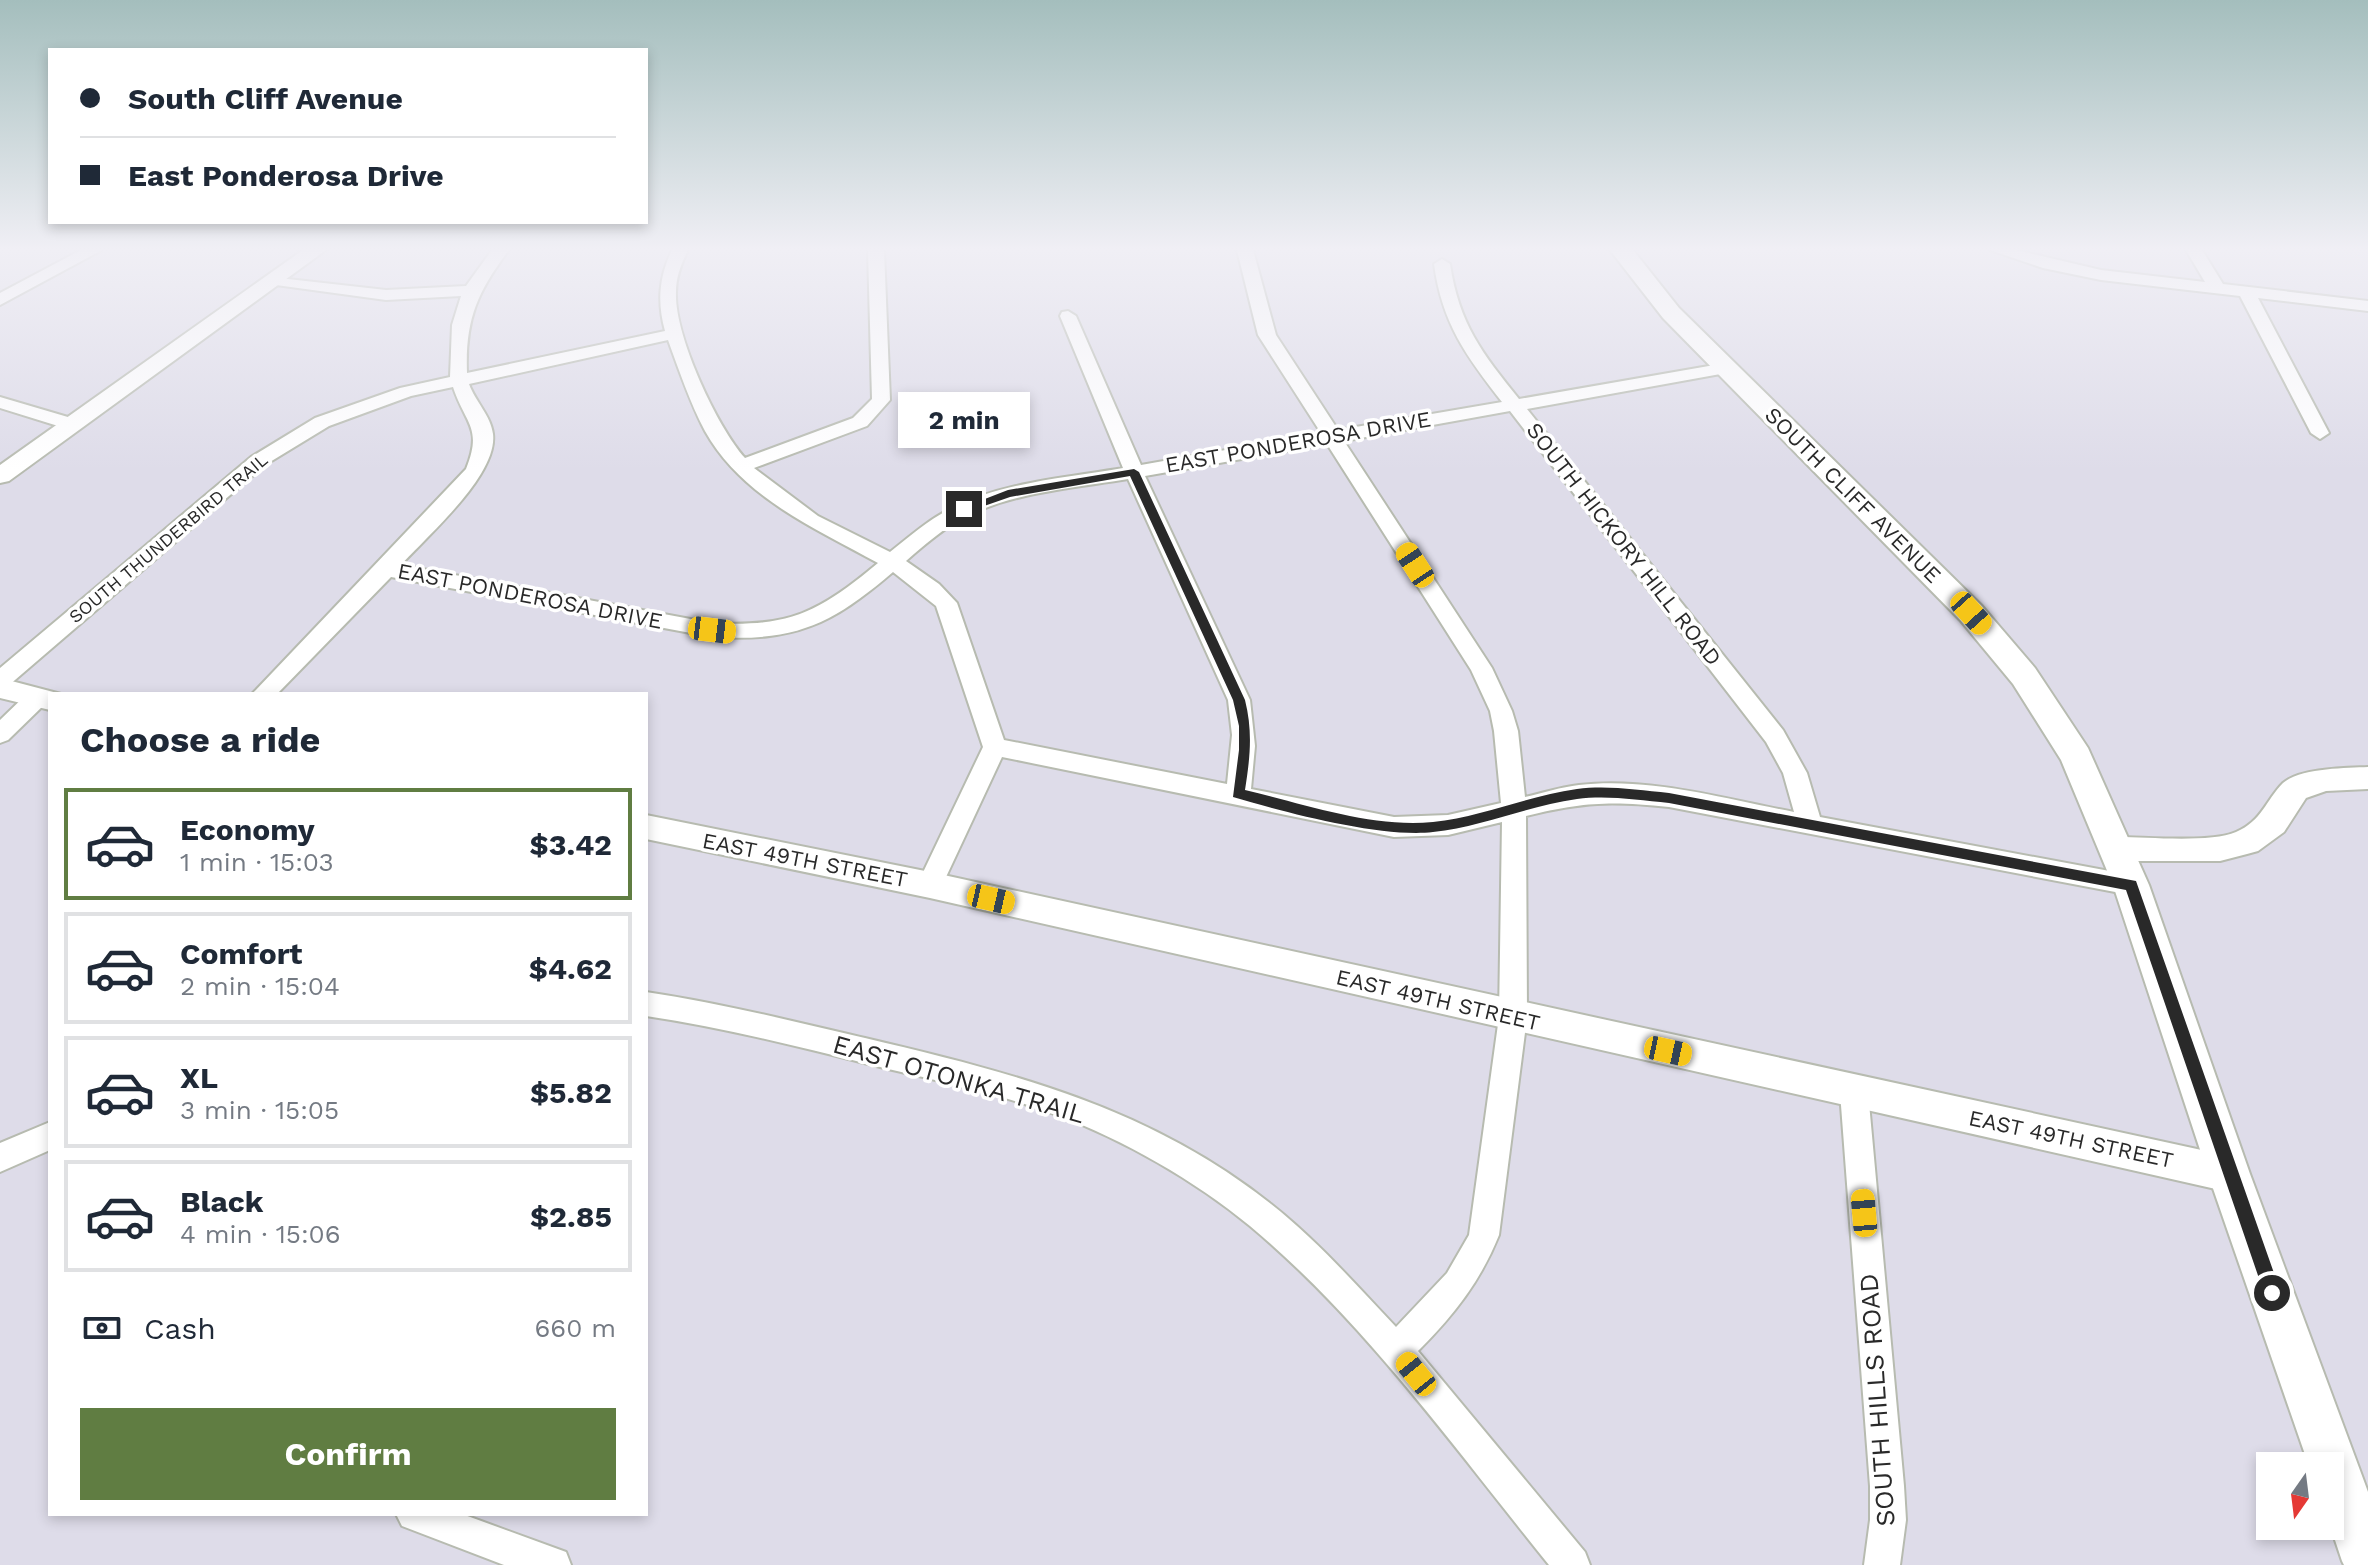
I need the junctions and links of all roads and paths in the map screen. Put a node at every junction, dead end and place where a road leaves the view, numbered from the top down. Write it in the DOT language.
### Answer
graph roads {
  1 [pos="215,323"];
  2 [pos="461,323"];
  3 [pos="671,323"];
  4 [pos="878,323"];
  5 [pos="1071,323"];
  6 [pos="1264,323"];
  7 [pos="1458,323"];
  8 [pos="1681,323"];
  9 [pos="2263,323"];
  10 [pos="673,334"];
  11 [pos="1726,368"];
  12 [pos="458,380"];
  13 [pos="0,402"];
  14 [pos="1513,403"];
  15 [pos="71,424"];
  16 [pos="2320,433"];
  17 [pos="1331,436"];
  18 [pos="741,466"];
  19 [pos="1134,472"];
  20 [pos="0,476"];
  21 [pos="894,562"];
  22 [pos="386,569"];
  23 [pos="0,680"];
  24 [pos="0,688"];
  25 [pos="265,692"];
  26 [pos="44,699"];
  27 [pos="0,734"];
  28 [pos="995,747"];
  29 [pos="2368,778"];
  30 [pos="1238,793"];
  31 [pos="1514,807"];
  32 [pos="1810,824"];
  33 [pos="648,827"];
  34 [pos="2124,867"];
  35 [pos="930,885"];
  36 [pos="648,1004"];
  37 [pos="1513,1017"];
  38 [pos="1854,1092"];
  39 [pos="48,1137"];
  40 [pos="0,1158"];
  41 [pos="2229,1174"];
  42 [pos="1396,1350"];
  43 [pos="419,1516"];
  44 [pos="2368,1561"];
  45 [pos="553,1565"];
  46 [pos="1572,1565"];
  47 [pos="1882,1565"];
  1 -- 15 [label="street"];
  2 -- 12 [label="street"];
  3 -- 10 [label="street"];
  4 -- 18 [label="street"];
  5 -- 19 [label="street"];
  6 -- 17 [label="street"];
  7 -- 14 [label="street, SOUTH HICKORY HILL ROAD"];
  8 -- 11 [label="main road, SOUTH CLIFF AVENUE"];
  9 -- 16 [label="street"];
  10 -- 12 [label="street, SOUTH THUNDERBIRD TRAIL"];
  10 -- 18 [label="street"];
  11 -- 14 [label="street, EAST PONDEROSA DRIVE"];
  11 -- 34 [label="main road, SOUTH CLIFF AVENUE"];
  12 -- 22 [label="street"];
  12 -- 23 [label="street, SOUTH THUNDERBIRD TRAIL"];
  13 -- 15 [label="street"];
  14 -- 17 [label="street, EAST PONDEROSA DRIVE"];
  14 -- 32 [label="street, SOUTH HICKORY HILL ROAD"];
  15 -- 20 [label="street"];
  17 -- 19 [label="street, EAST PONDEROSA DRIVE"];
  17 -- 31 [label="street"];
  18 -- 21 [label="street"];
  19 -- 21 [label="street, EAST PONDEROSA DRIVE"];
  19 -- 30 [label="street"];
  21 -- 22 [label="street, EAST PONDEROSA DRIVE"];
  21 -- 28 [label="street"];
  22 -- 25 [label="street"];
  24 -- 26 [label="street"];
  26 -- 27 [label="street"];
  28 -- 30 [label="street"];
  28 -- 35 [label="street"];
  29 -- 34 [label="street"];
  30 -- 31 [label="street"];
  31 -- 32 [label="street"];
  31 -- 37 [label="street"];
  32 -- 34 [label="street"];
  33 -- 35 [label="street, EAST 49TH STREET"];
  34 -- 41 [label="main road, SOUTH CLIFF AVENUE"];
  35 -- 37 [label="street, EAST 49TH STREET"];
  36 -- 42 [label="street, EAST OTONKA TRAIL"];
  37 -- 38 [label="street, EAST 49TH STREET"];
  37 -- 42 [label="street"];
  38 -- 41 [label="street, EAST 49TH STREET"];
  38 -- 47 [label="street, SOUTH HILLS ROAD"];
  39 -- 40 [label="street"];
  41 -- 44 [label="main road, SOUTH CLIFF AVENUE"];
  42 -- 46 [label="street, EAST OTONKA TRAIL"];
  43 -- 45 [label="street"];
}
